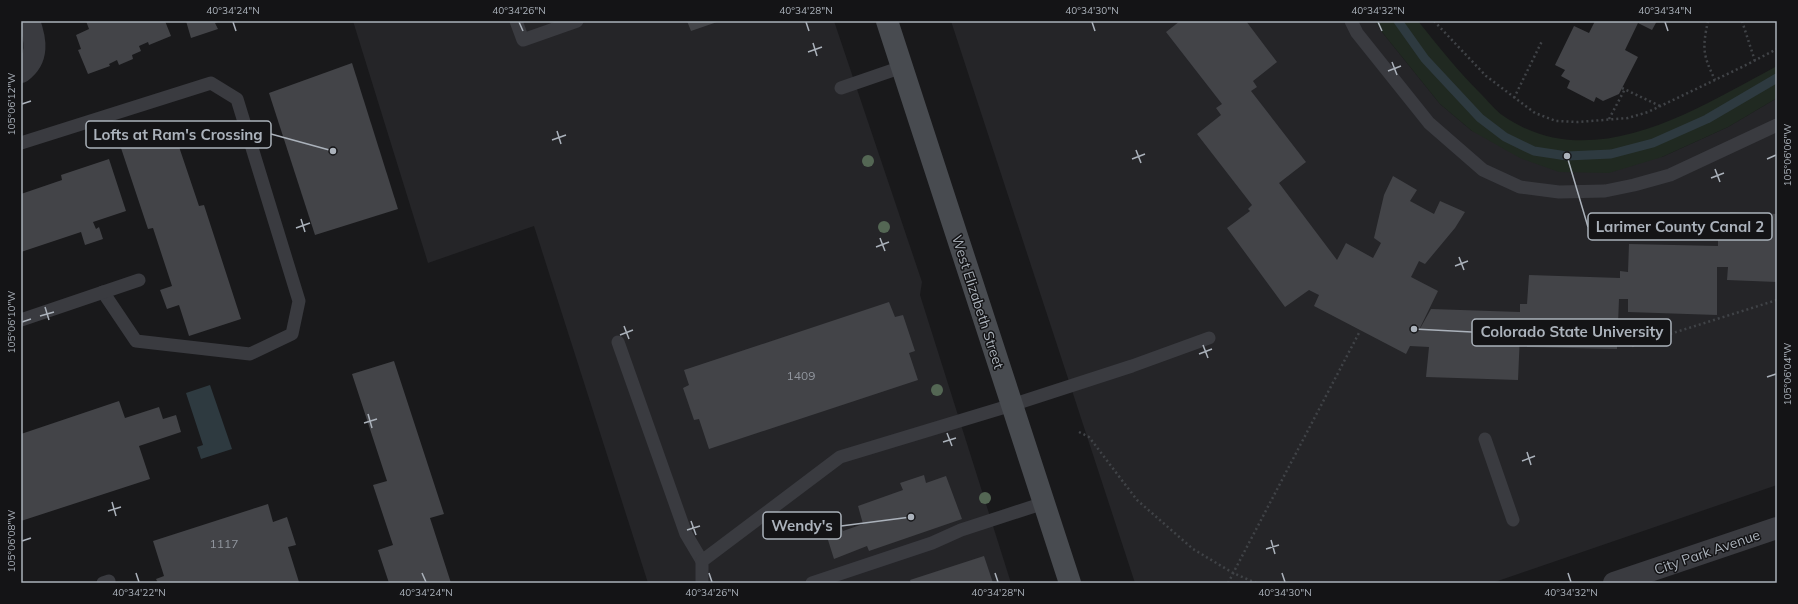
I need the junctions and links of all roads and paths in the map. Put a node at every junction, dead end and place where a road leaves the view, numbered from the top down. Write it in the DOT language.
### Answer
graph roads {
  1 [pos="29,21"];
  2 [pos="516,21"];
  3 [pos="577,21"];
  4 [pos="887,21"];
  5 [pos="1351,21"];
  6 [pos="1434,21"];
  7 [pos="1708,21"];
  8 [pos="1742,21"];
  9 [pos="1542,41"];
  10 [pos="1777,49"];
  11 [pos="1755,61"];
  12 [pos="902,67"];
  13 [pos="21,72"];
  14 [pos="1715,80"];
  15 [pos="841,88"];
  16 [pos="1514,98"];
  17 [pos="1661,106"];
  18 [pos="1609,119"];
  19 [pos="1777,125"];
  20 [pos="21,143"];
  21 [pos="139,280"];
  22 [pos="103,292"];
  23 [pos="1777,300"];
  24 [pos="21,320"];
  25 [pos="1360,330"];
  26 [pos="1209,338"];
  27 [pos="618,342"];
  28 [pos="1632,346"];
  29 [pos="1012,405"];
  30 [pos="1079,432"];
  31 [pos="1485,439"];
  32 [pos="1044,503"];
  33 [pos="1513,520"];
  34 [pos="1777,528"];
  35 [pos="702,561"];
  36 [pos="1233,573"];
  37 [pos="103,583"];
  38 [pos="109,583"];
  39 [pos="702,583"];
  40 [pos="812,583"];
  41 [pos="1070,583"];
  42 [pos="1228,583"];
  43 [pos="1256,583"];
  44 [pos="1617,583"];
  1 -- 13 [label="street"];
  2 -- 3 [label="lane"];
  4 -- 12 [label="main road, West Elizabeth Street"];
  5 -- 19 [label="lane"];
  6 -- 16 [label="path"];
  7 -- 14 [label="path"];
  8 -- 11 [label="path"];
  9 -- 16 [label="path"];
  10 -- 11 [label="path"];
  11 -- 14 [label="path"];
  12 -- 15 [label="lane"];
  12 -- 29 [label="main road, West Elizabeth Street"];
  14 -- 17 [label="path"];
  16 -- 18 [label="path"];
  17 -- 18 [label="path"];
  17 -- 18 [label="path"];
  20 -- 22 [label="lane"];
  21 -- 22 [label="lane"];
  22 -- 24 [label="lane"];
  23 -- 28 [label="path"];
  25 -- 36 [label="path"];
  26 -- 29 [label="lane"];
  27 -- 35 [label="lane"];
  29 -- 32 [label="main road, West Elizabeth Street"];
  29 -- 35 [label="lane"];
  30 -- 36 [label="path"];
  31 -- 33 [label="lane"];
  32 -- 40 [label="lane"];
  32 -- 41 [label="main road, West Elizabeth Street"];
  34 -- 44 [label="street, City Park Avenue"];
  35 -- 39 [label="lane"];
  36 -- 42 [label="path"];
  36 -- 43 [label="path"];
  37 -- 38 [label="lane"];
}
